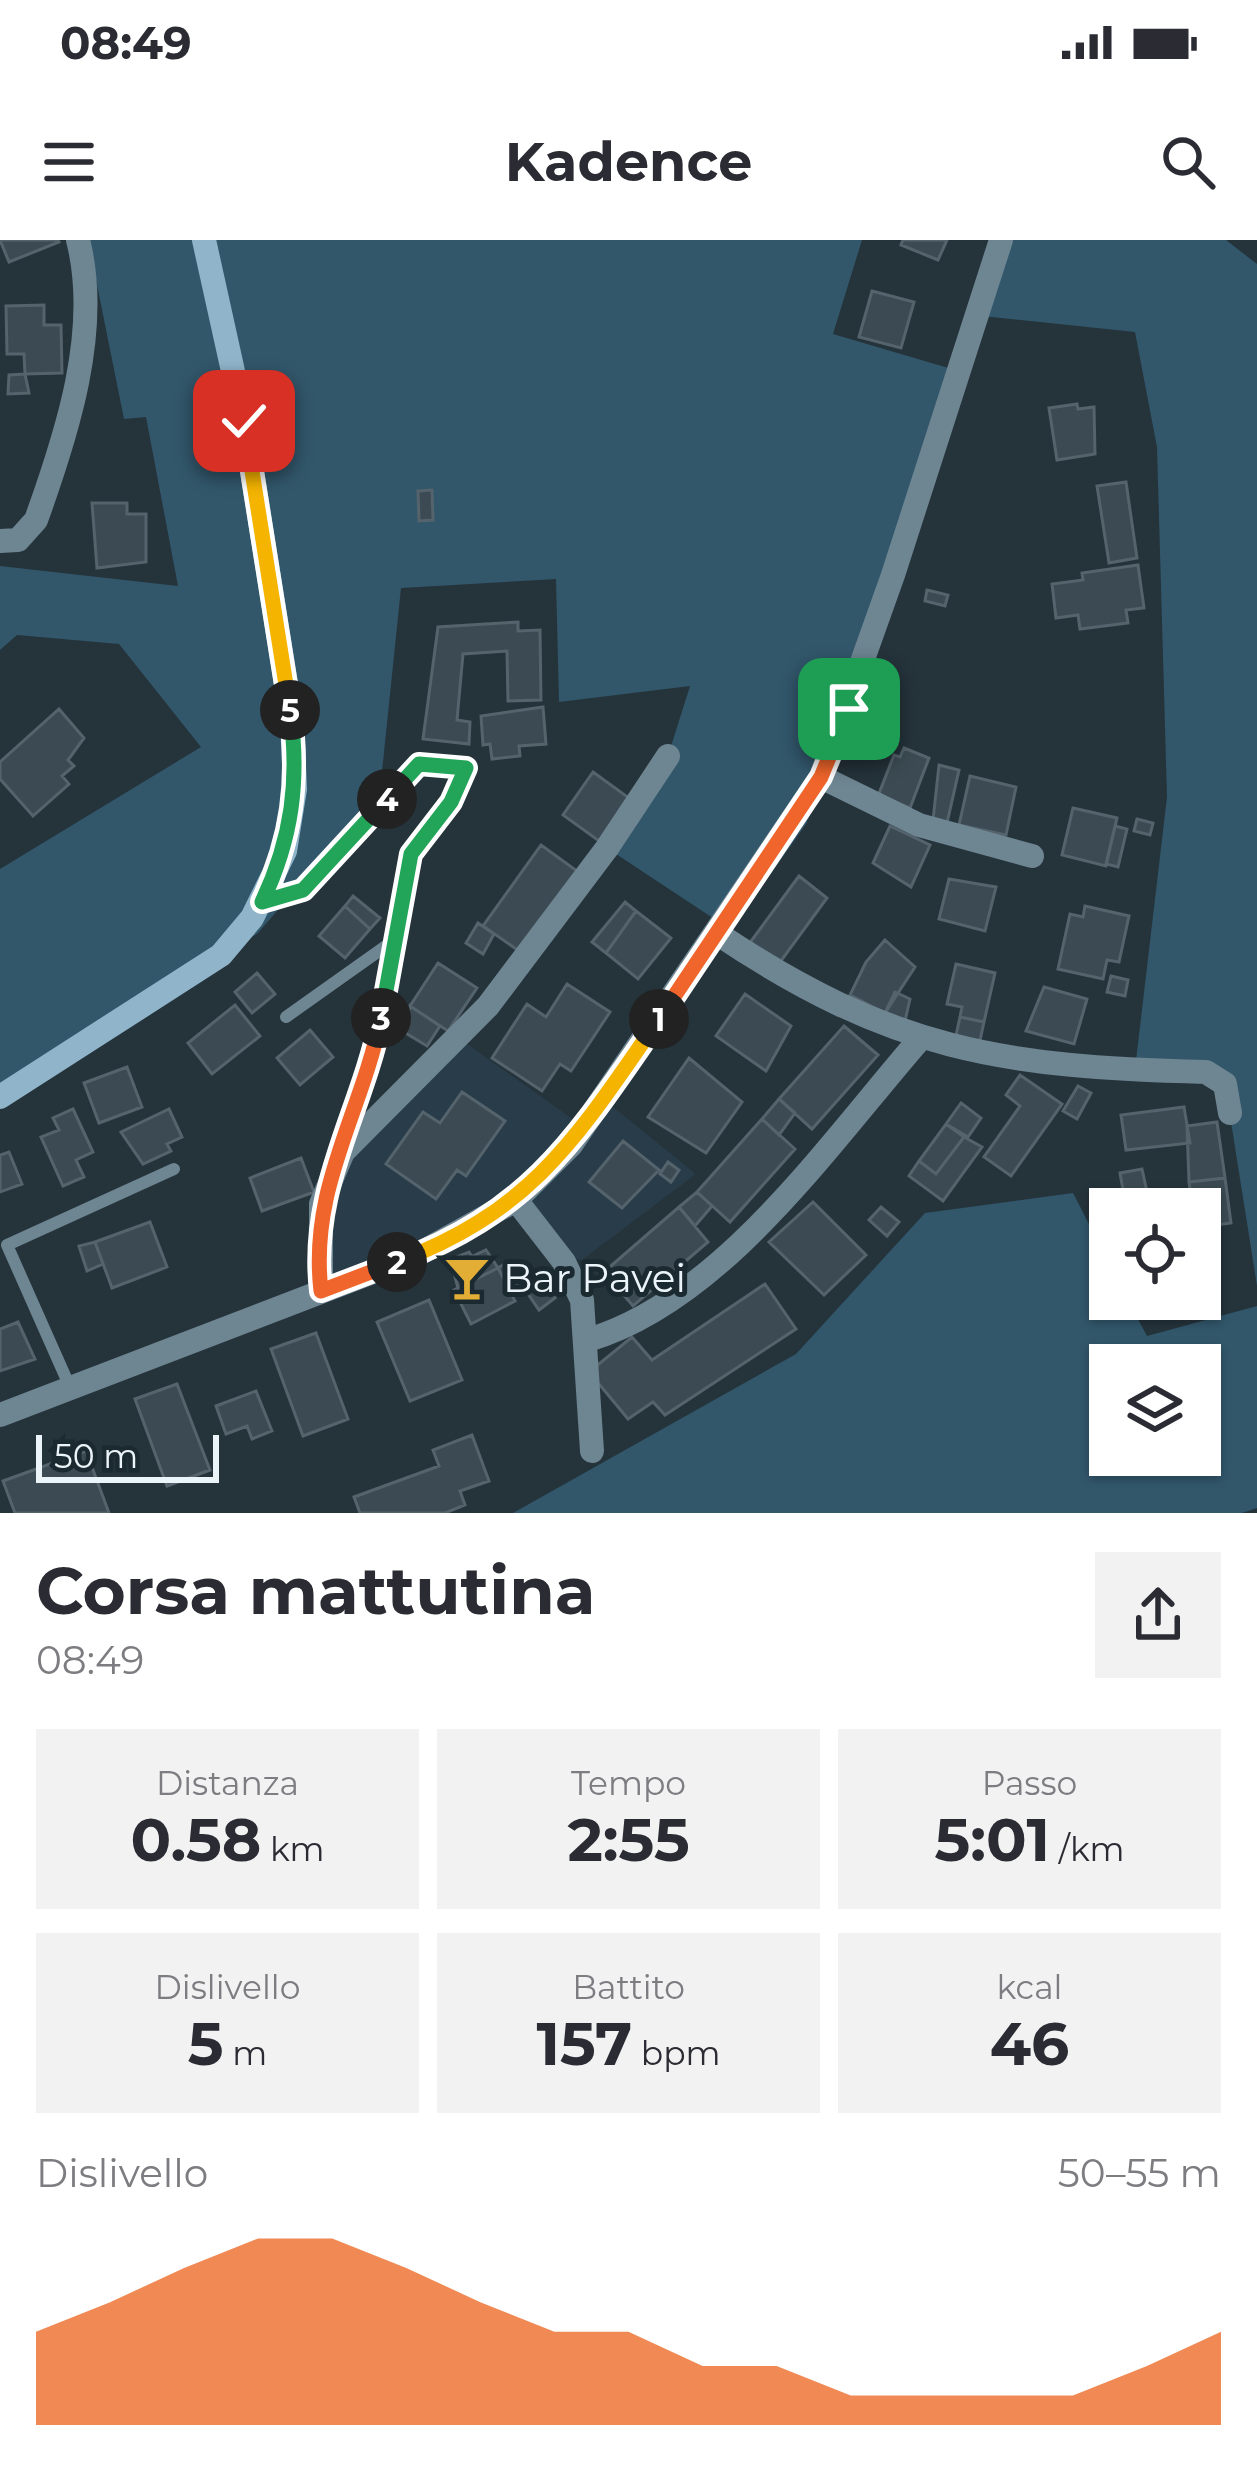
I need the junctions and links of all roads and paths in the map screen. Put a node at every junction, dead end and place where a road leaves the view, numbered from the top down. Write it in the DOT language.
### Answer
graph roads {
  1 [pos="78,240"];
  2 [pos="204,240"];
  3 [pos="1000,240"];
  4 [pos="0,542"];
  5 [pos="668,756"];
  6 [pos="821,777"];
  7 [pos="1032,856"];
  8 [pos="262,902"];
  9 [pos="718,934"];
  10 [pos="393,940"];
  11 [pos="286,1017"];
  12 [pos="920,1039"];
  13 [pos="0,1097"];
  14 [pos="1230,1113"];
  15 [pos="343,1152"];
  16 [pos="174,1169"];
  17 [pos="516,1200"];
  18 [pos="321,1291"];
  19 [pos="587,1340"];
  20 [pos="71,1388"];
  21 [pos="0,1415"];
  22 [pos="592,1451"];
  1 -- 4 [label="street"];
  2 -- 8 [label="main road"];
  3 -- 6 [label="street"];
  5 -- 15 [label="street"];
  6 -- 7 [label="street"];
  6 -- 9 [label="street"];
  8 -- 10 [label="lane"];
  8 -- 13 [label="main road"];
  9 -- 12 [label="street"];
  9 -- 17 [label="street"];
  10 -- 11 [label="lane"];
  10 -- 15 [label="lane"];
  12 -- 14 [label="street"];
  12 -- 19 [label="street"];
  15 -- 18 [label="street"];
  16 -- 20 [label="lane"];
  17 -- 18 [label="street"];
  17 -- 19 [label="street"];
  18 -- 20 [label="street"];
  19 -- 22 [label="street"];
  20 -- 21 [label="street"];
}
